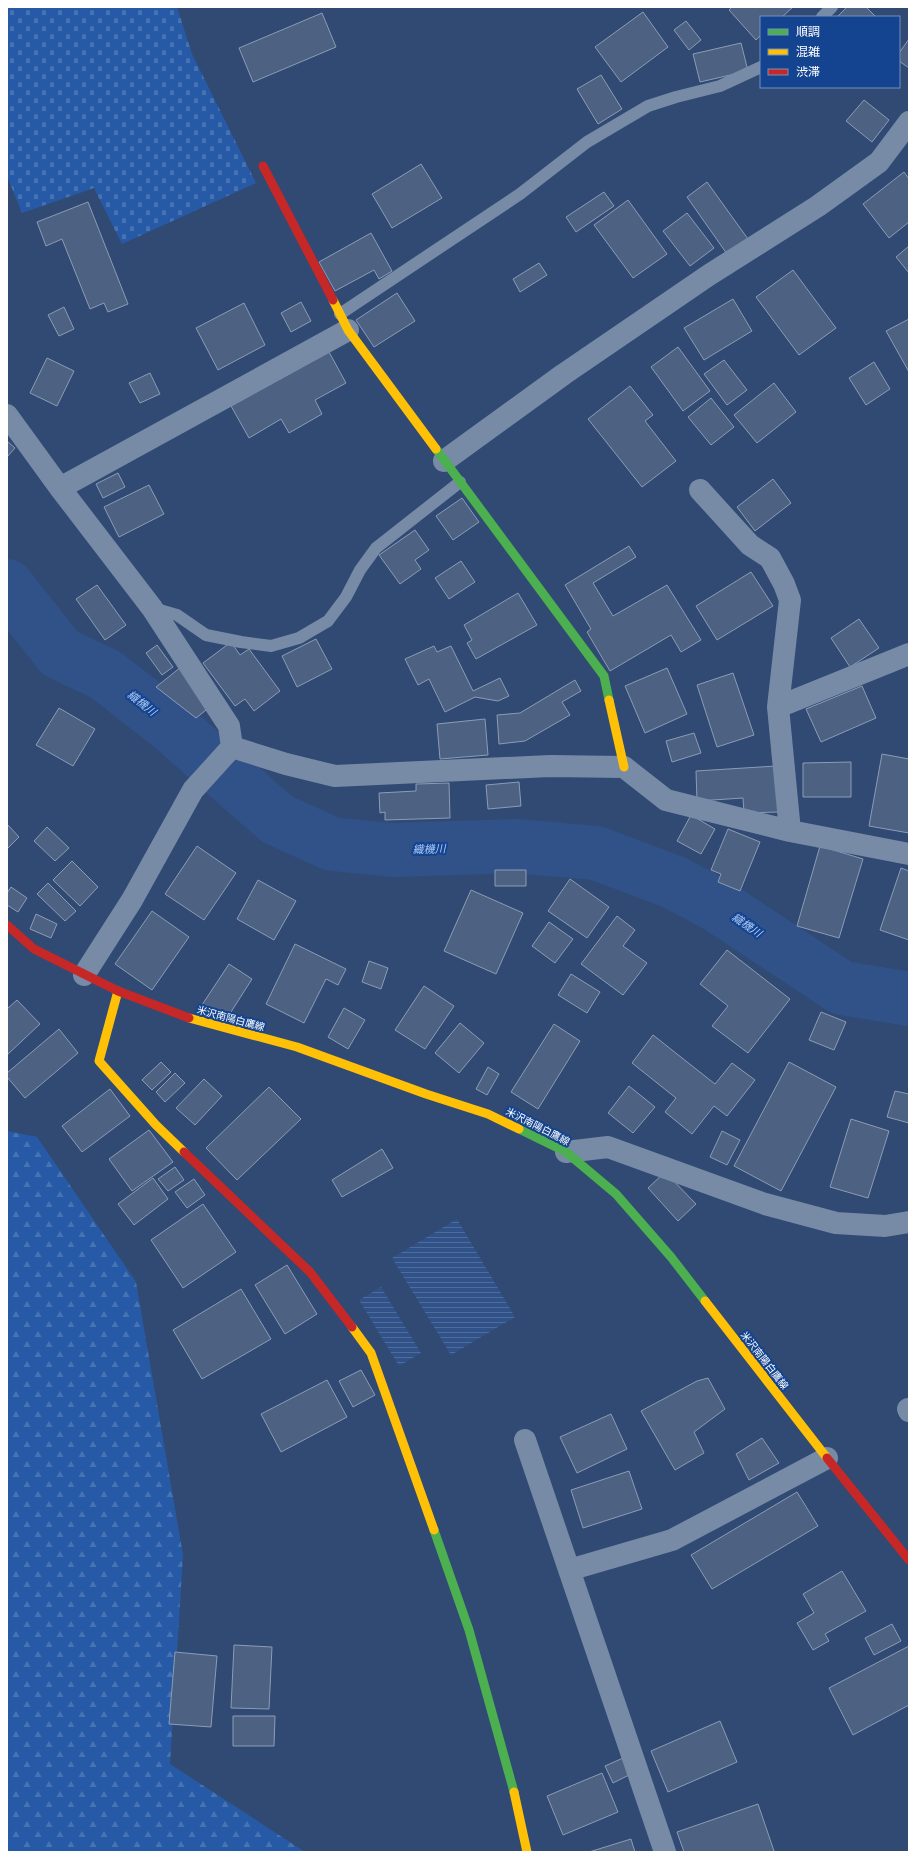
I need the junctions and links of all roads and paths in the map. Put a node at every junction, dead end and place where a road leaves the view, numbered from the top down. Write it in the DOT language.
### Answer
graph roads {
  1 [pos="832,7"];
  2 [pos="823,16"];
  3 [pos="760,67"];
  4 [pos="909,122"];
  5 [pos="263,166"];
  6 [pos="344,322"];
  7 [pos="7,415"];
  8 [pos="444,461"];
  9 [pos="460,482"];
  10 [pos="60,488"];
  11 [pos="700,490"];
  12 [pos="152,608"];
  13 [pos="909,654"];
  14 [pos="778,707"];
  15 [pos="226,752"];
  16 [pos="624,767"];
  17 [pos="790,831"];
  18 [pos="909,854"];
  19 [pos="7,925"];
  20 [pos="84,975"];
  21 [pos="118,992"];
  22 [pos="566,1152"];
  23 [pos="909,1222"];
  24 [pos="525,1440"];
  25 [pos="827,1458"];
  26 [pos="909,1560"];
  27 [pos="569,1570"];
  28 [pos="527,1852"];
  29 [pos="665,1852"];
  1 -- 2 [label="lane"];
  3 -- 6 [label="lane"];
  4 -- 8 [label="street"];
  5 -- 6 [label="street"];
  6 -- 8 [label="street"];
  6 -- 10 [label="street"];
  7 -- 10 [label="street"];
  8 -- 9 [label="street"];
  9 -- 12 [label="lane"];
  9 -- 16 [label="street"];
  10 -- 12 [label="street"];
  11 -- 14 [label="street"];
  12 -- 15 [label="street"];
  13 -- 14 [label="street"];
  14 -- 17 [label="street"];
  15 -- 16 [label="street"];
  15 -- 20 [label="street"];
  16 -- 17 [label="street"];
  17 -- 18 [label="street"];
  19 -- 20 [label="street, 米沢南陽白鷹線"];
  20 -- 21 [label="street, 米沢南陽白鷹線"];
  21 -- 22 [label="street, 米沢南陽白鷹線"];
  21 -- 28 [label="street"];
  22 -- 23 [label="street"];
  22 -- 25 [label="street, 米沢南陽白鷹線"];
  24 -- 27 [label="street"];
  25 -- 26 [label="street, 米沢南陽白鷹線"];
  25 -- 27 [label="street"];
  27 -- 29 [label="street"];
}
